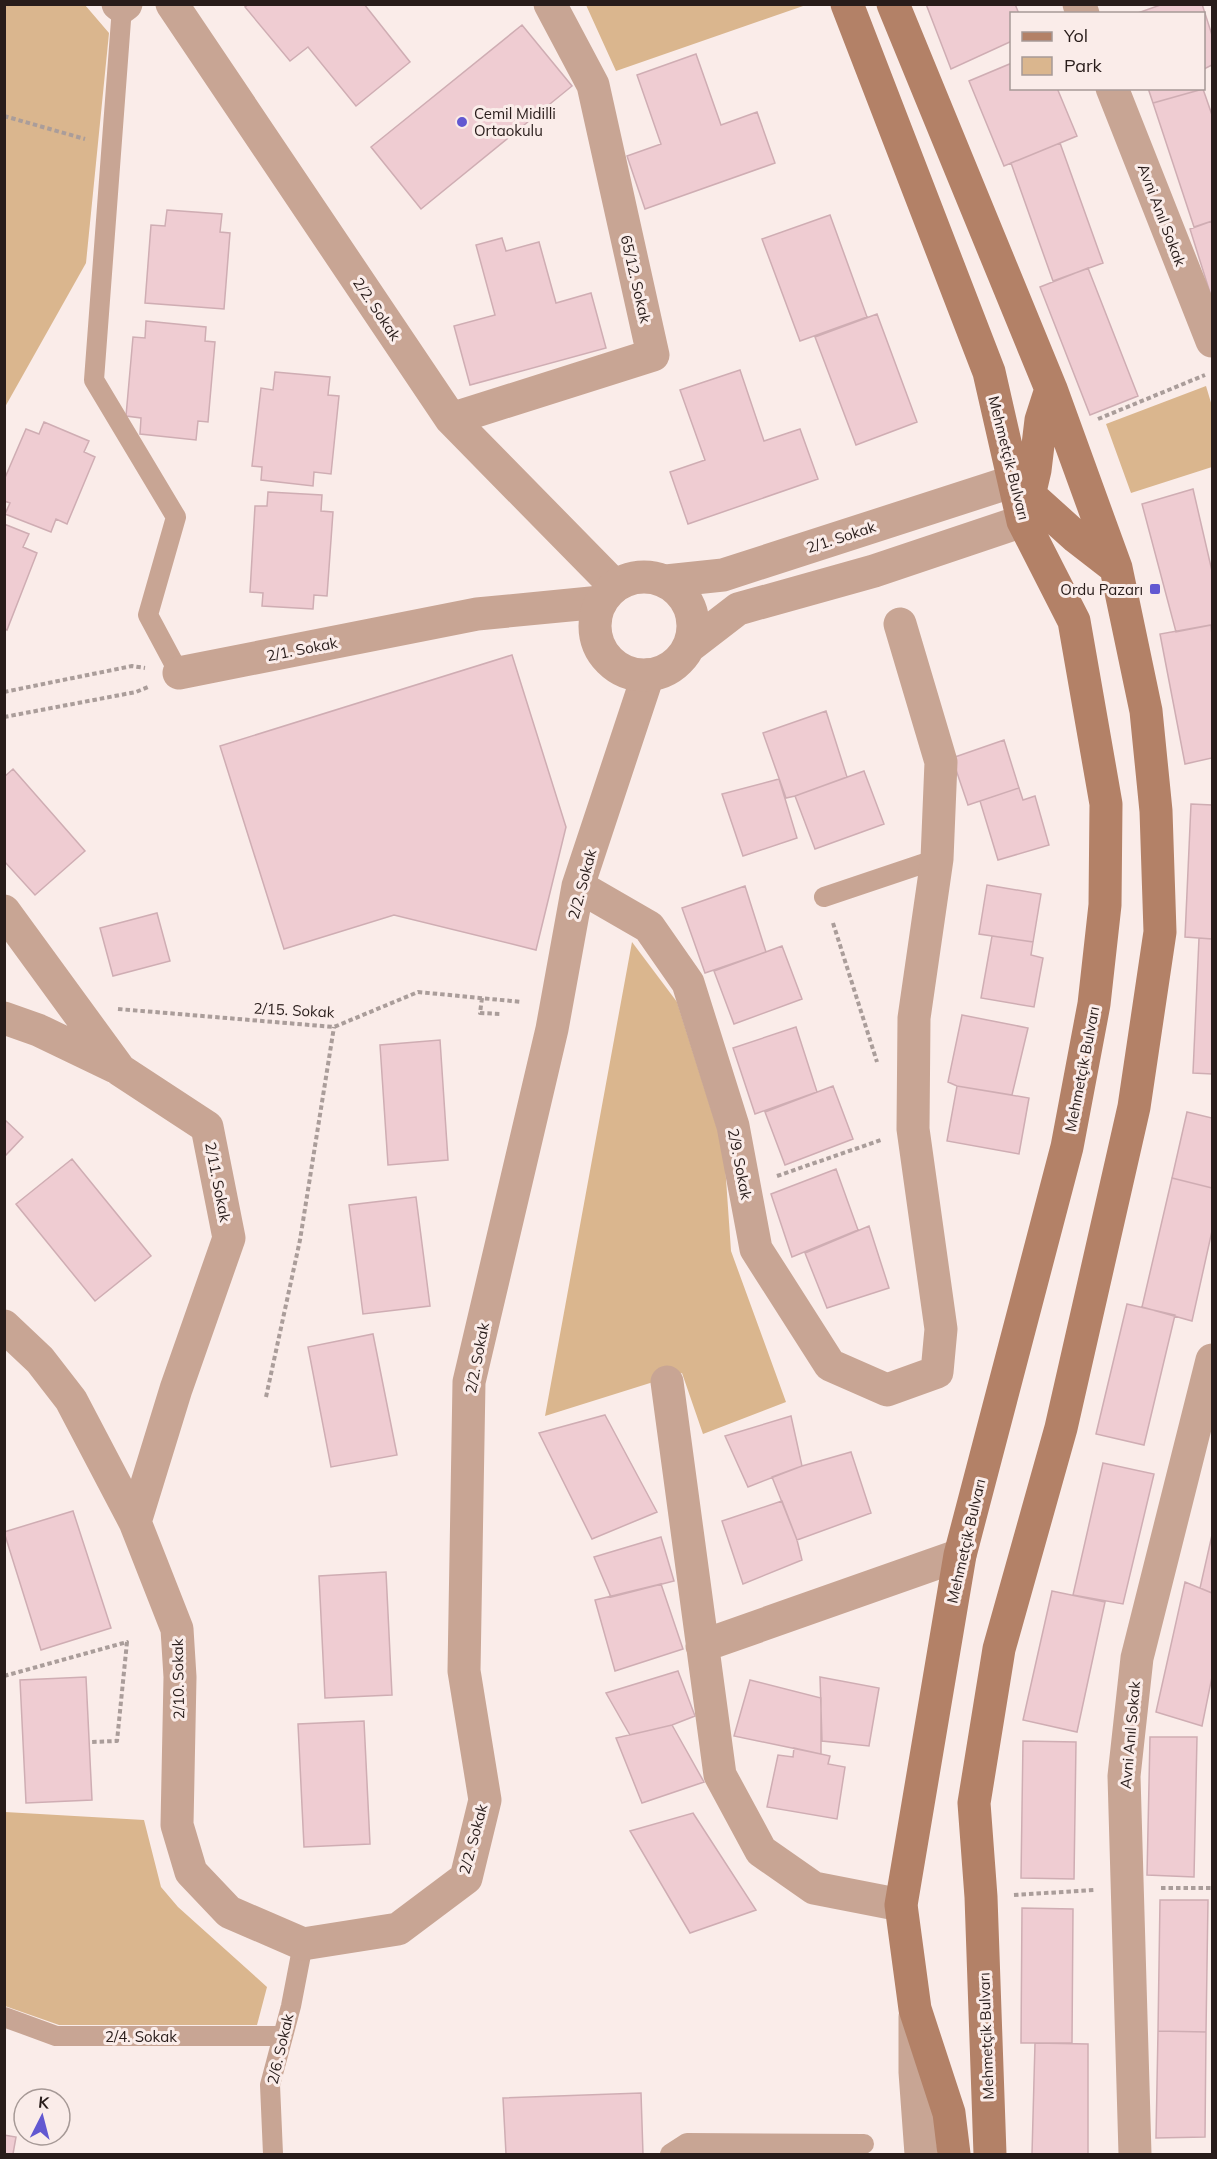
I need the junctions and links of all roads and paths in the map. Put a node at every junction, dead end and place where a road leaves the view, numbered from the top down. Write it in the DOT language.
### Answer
graph roads {
  1 [pos="172,4"];
  2 [pos="550,4"];
  3 [pos="847,4"];
  4 [pos="893,4"];
  5 [pos="122,5"];
  6 [pos="1113,90"];
  7 [pos="4,116"];
  8 [pos="111,146"];
  9 [pos="1212,341"];
  10 [pos="1212,372"];
  11 [pos="1051,389"];
  12 [pos="451,419"];
  13 [pos="1066,432"];
  14 [pos="1022,499"];
  15 [pos="1116,568"];
  16 [pos="666,581"];
  17 [pos="608,594"];
  18 [pos="900,624"];
  19 [pos="690,646"];
  20 [pos="179,673"];
  21 [pos="648,675"];
  22 [pos="4,692"];
  23 [pos="4,717"];
  24 [pos="937,859"];
  25 [pos="578,886"];
  26 [pos="824,897"];
  27 [pos="4,911"];
  28 [pos="482,998"];
  29 [pos="72,1005"];
  30 [pos="501,1014"];
  31 [pos="4,1018"];
  32 [pos="334,1027"];
  33 [pos="552,1029"];
  34 [pos="878,1066"];
  35 [pos="120,1070"];
  36 [pos="913,1130"];
  37 [pos="788,1172"];
  38 [pos="4,1326"];
  39 [pos="1212,1360"];
  40 [pos="667,1382"];
  41 [pos="266,1397"];
  42 [pos="135,1522"];
  43 [pos="960,1555"];
  44 [pos="702,1646"];
  45 [pos="4,1676"];
  46 [pos="90,1742"];
  47 [pos="902,1905"];
  48 [pos="303,1944"];
  49 [pos="915,2009"];
  50 [pos="4,2018"];
  51 [pos="281,2036"];
  52 [pos="864,2144"];
  53 [pos="273,2154"];
  54 [pos="670,2154"];
  55 [pos="921,2154"];
  56 [pos="954,2154"];
  57 [pos="990,2154"];
  58 [pos="1135,2154"];
  1 -- 12 [label="street, 2/2. Sokak"];
  2 -- 12 [label="street, 65/12. Sokak"];
  3 -- 14 [label="main road, Mehmetçik Bulvarı"];
  4 -- 11 [label="main road, Mehmetçik Bulvarı"];
  5 -- 8 [label="lane"];
  6 -- 9 [label="street, Avni Anıl Sokak"];
  7 -- 8 [label="path"];
  8 -- 20 [label="lane"];
  10 -- 13 [label="path"];
  11 -- 13 [label="main road, Mehmetçik Bulvarı"];
  11 -- 14 [label="main road"];
  12 -- 17 [label="street, 2/2. Sokak"];
  13 -- 15 [label="main road, Mehmetçik Bulvarı"];
  14 -- 15 [label="main road"];
  14 -- 16 [label="street, 2/1. Sokak"];
  14 -- 19 [label="street"];
  14 -- 43 [label="main road, Mehmetçik Bulvarı"];
  15 -- 57 [label="main road, Mehmetçik Bulvarı"];
  16 -- 17 [label="street"];
  16 -- 19 [label="street"];
  17 -- 20 [label="street, 2/1. Sokak"];
  17 -- 21 [label="street"];
  18 -- 24 [label="street"];
  19 -- 21 [label="street"];
  20 -- 22 [label="path"];
  20 -- 23 [label="path"];
  21 -- 25 [label="street, 2/2. Sokak"];
  24 -- 26 [label="lane"];
  24 -- 36 [label="street"];
  25 -- 33 [label="street, 2/2. Sokak"];
  25 -- 36 [label="street, 2/9. Sokak"];
  26 -- 34 [label="path"];
  27 -- 29 [label="street, 2/11. Sokak"];
  28 -- 30 [label="path"];
  28 -- 32 [label="path, 2/15. Sokak"];
  28 -- 33 [label="path, 2/15. Sokak"];
  29 -- 32 [label="path, 2/15. Sokak"];
  29 -- 35 [label="street, 2/11. Sokak"];
  31 -- 35 [label="street"];
  32 -- 41 [label="path"];
  33 -- 48 [label="street, 2/2. Sokak"];
  35 -- 42 [label="street, 2/11. Sokak"];
  36 -- 37 [label="path"];
  38 -- 42 [label="street, 2/10. Sokak"];
  39 -- 58 [label="street, Avni Anıl Sokak"];
  40 -- 44 [label="street"];
  42 -- 48 [label="street, 2/10. Sokak"];
  43 -- 44 [label="street"];
  43 -- 47 [label="main road, Mehmetçik Bulvarı"];
  44 -- 47 [label="street"];
  45 -- 46 [label="path"];
  47 -- 49 [label="main road, Mehmetçik Bulvarı"];
  48 -- 51 [label="lane, 2/6. Sokak"];
  49 -- 55 [label="street"];
  49 -- 56 [label="main road, Mehmetçik Bulvarı"];
  50 -- 51 [label="lane, 2/4. Sokak"];
  51 -- 53 [label="lane, 2/6. Sokak"];
  52 -- 54 [label="lane"];
}
